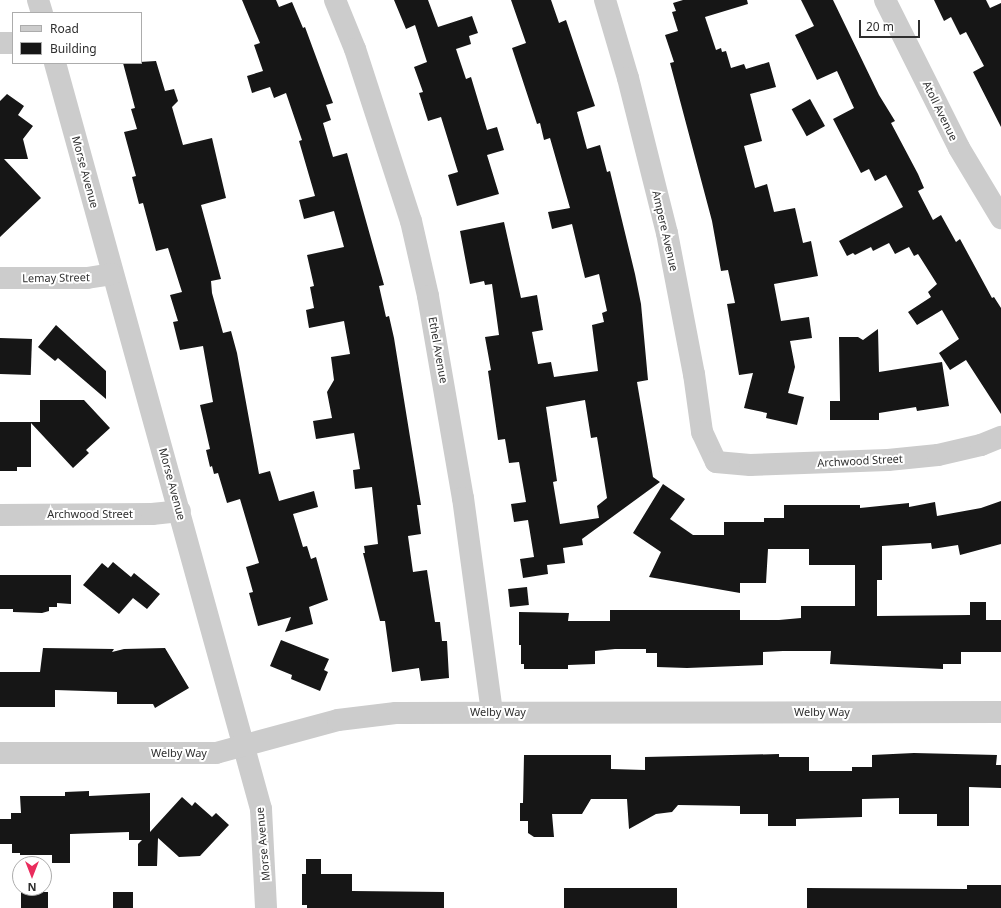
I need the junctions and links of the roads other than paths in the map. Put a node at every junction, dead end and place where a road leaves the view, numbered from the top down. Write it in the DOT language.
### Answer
graph roads {
  1 [pos="38,0"];
  2 [pos="335,0"];
  3 [pos="605,0"];
  4 [pos="886,0"];
  5 [pos="42,12"];
  6 [pos="0,43"];
  7 [pos="12,43"];
  8 [pos="55,64"];
  9 [pos="1001,218"];
  10 [pos="112,274"];
  11 [pos="0,278"];
  12 [pos="1001,437"];
  13 [pos="716,462"];
  14 [pos="180,511"];
  15 [pos="0,515"];
  16 [pos="492,712"];
  17 [pos="1001,712"];
  18 [pos="245,746"];
  19 [pos="0,753"];
  20 [pos="266,908"];
  1 -- 5 [label="street"];
  2 -- 16 [label="street, Ethel Avenue"];
  3 -- 13 [label="street, Ampere Avenue"];
  4 -- 9 [label="street, Atoll Avenue"];
  6 -- 7 [label="street"];
  8 -- 10 [label="street, Morse Avenue"];
  10 -- 11 [label="street, Lemay Street"];
  10 -- 14 [label="street, Morse Avenue"];
  12 -- 13 [label="street, Archwood Street"];
  14 -- 15 [label="street, Archwood Street"];
  14 -- 18 [label="street, Morse Avenue"];
  16 -- 17 [label="street, Welby Way"];
  16 -- 18 [label="street, Welby Way"];
  18 -- 19 [label="street, Welby Way"];
  18 -- 20 [label="street, Morse Avenue"];
}
